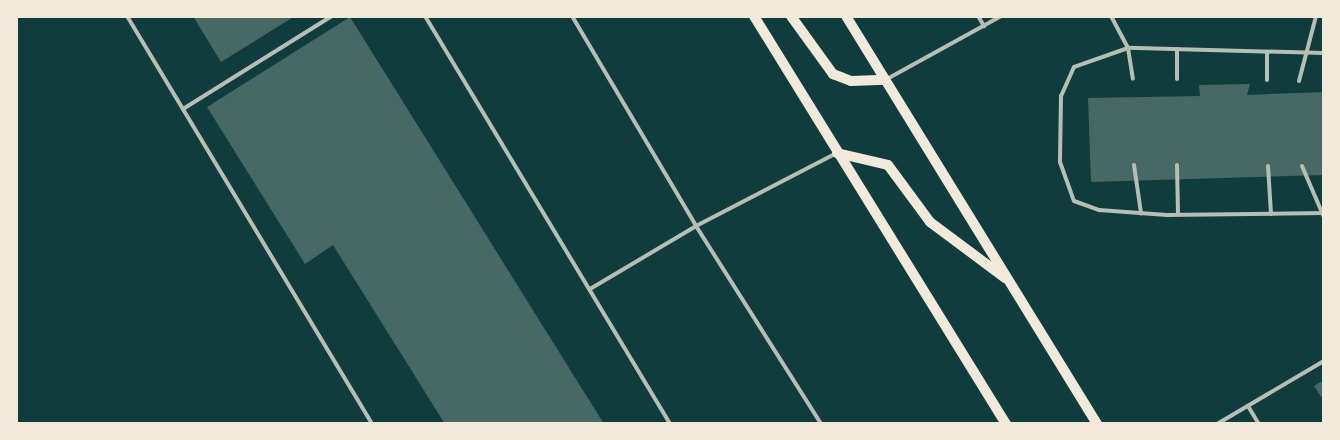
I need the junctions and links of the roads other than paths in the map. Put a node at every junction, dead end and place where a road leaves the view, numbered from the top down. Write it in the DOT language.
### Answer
graph roads {
  1 [pos="127,16"];
  2 [pos="332,16"];
  3 [pos="425,16"];
  4 [pos="572,16"];
  5 [pos="754,16"];
  6 [pos="791,16"];
  7 [pos="846,16"];
  8 [pos="978,16"];
  9 [pos="1001,16"];
  10 [pos="1111,16"];
  11 [pos="1316,16"];
  12 [pos="984,26"];
  13 [pos="1128,48"];
  14 [pos="1177,49"];
  15 [pos="1266,52"];
  16 [pos="1306,53"];
  17 [pos="1324,54"];
  18 [pos="1133,79"];
  19 [pos="1177,79"];
  20 [pos="885,80"];
  21 [pos="1267,80"];
  22 [pos="1299,81"];
  23 [pos="183,109"];
  24 [pos="837,153"];
  25 [pos="1134,165"];
  26 [pos="1177,165"];
  27 [pos="1268,166"];
  28 [pos="1302,166"];
  29 [pos="1141,213"];
  30 [pos="1178,214"];
  31 [pos="1271,214"];
  32 [pos="1323,214"];
  33 [pos="696,226"];
  34 [pos="1010,283"];
  35 [pos="590,289"];
  36 [pos="1324,361"];
  37 [pos="1248,406"];
  38 [pos="372,424"];
  39 [pos="670,424"];
  40 [pos="821,424"];
  41 [pos="1006,424"];
  42 [pos="1098,424"];
  43 [pos="1217,424"];
  44 [pos="1259,424"];
  1 -- 23 [label="lane"];
  2 -- 23 [label="lane"];
  3 -- 35 [label="lane"];
  4 -- 33 [label="lane"];
  5 -- 24 [label="main road"];
  6 -- 20 [label="main road"];
  7 -- 20 [label="main road"];
  8 -- 12 [label="lane"];
  9 -- 12 [label="lane"];
  10 -- 13 [label="lane"];
  11 -- 16 [label="lane"];
  12 -- 20 [label="lane"];
  13 -- 14 [label="lane"];
  13 -- 18 [label="lane"];
  13 -- 29 [label="lane"];
  14 -- 15 [label="lane"];
  14 -- 19 [label="lane"];
  15 -- 16 [label="lane"];
  15 -- 21 [label="lane"];
  16 -- 17 [label="lane"];
  16 -- 22 [label="lane"];
  20 -- 34 [label="main road"];
  23 -- 38 [label="lane"];
  24 -- 33 [label="lane"];
  24 -- 34 [label="main road"];
  24 -- 41 [label="main road"];
  25 -- 29 [label="lane"];
  26 -- 30 [label="lane"];
  27 -- 31 [label="lane"];
  28 -- 32 [label="lane"];
  29 -- 30 [label="lane"];
  30 -- 31 [label="lane"];
  31 -- 32 [label="lane"];
  33 -- 35 [label="lane"];
  33 -- 40 [label="lane"];
  34 -- 42 [label="main road"];
  35 -- 39 [label="lane"];
  36 -- 37 [label="lane"];
  37 -- 43 [label="lane"];
  37 -- 44 [label="lane"];
}
